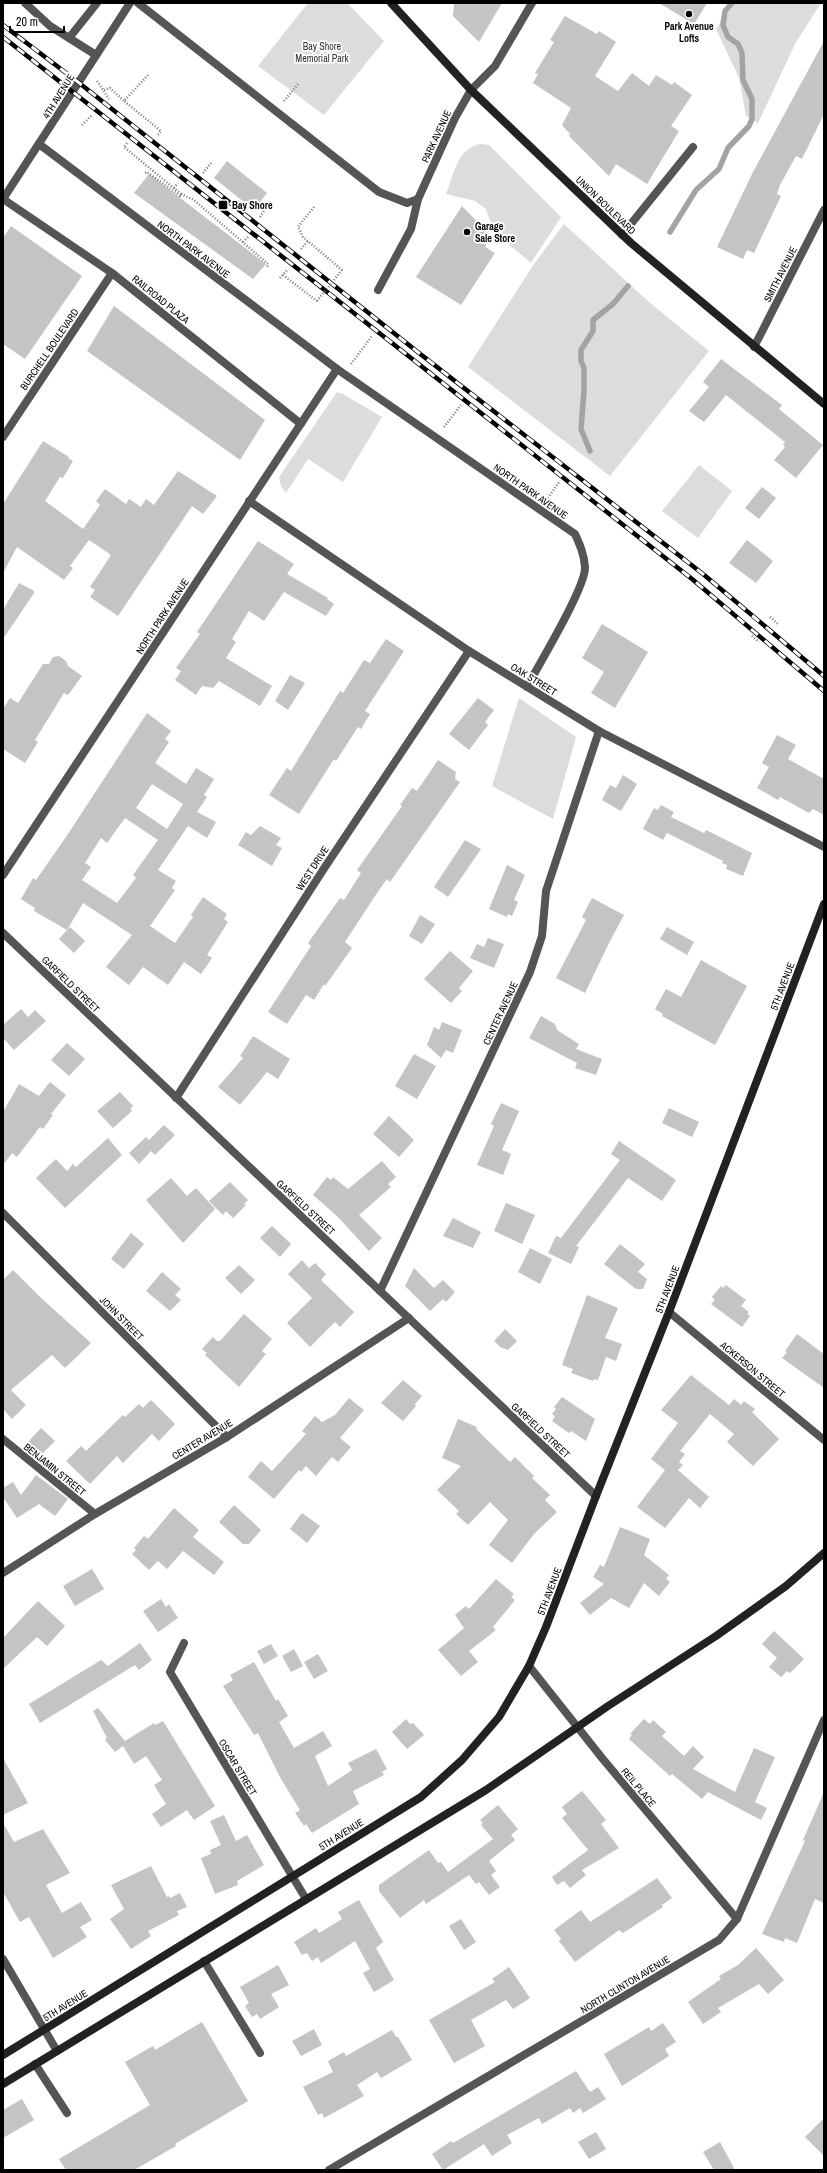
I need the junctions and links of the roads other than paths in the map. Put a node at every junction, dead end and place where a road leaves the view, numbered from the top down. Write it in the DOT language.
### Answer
graph roads {
  1 [pos="25,3"];
  2 [pos="97,3"];
  3 [pos="130,3"];
  4 [pos="138,3"];
  5 [pos="391,3"];
  6 [pos="532,3"];
  7 [pos="69,38"];
  8 [pos="96,55"];
  9 [pos="471,90"];
  10 [pos="39,144"];
  11 [pos="693,148"];
  12 [pos="3,199"];
  13 [pos="418,199"];
  14 [pos="824,210"];
  15 [pos="622,235"];
  16 [pos="112,273"];
  17 [pos="378,290"];
  18 [pos="754,347"];
  19 [pos="337,369"];
  20 [pos="824,404"];
  21 [pos="301,424"];
  22 [pos="3,437"];
  23 [pos="249,501"];
  24 [pos="469,651"];
  25 [pos="527,686"];
  26 [pos="599,730"];
  27 [pos="824,847"];
  28 [pos="3,875"];
  29 [pos="824,904"];
  30 [pos="3,932"];
  31 [pos="176,1098"];
  32 [pos="3,1213"];
  33 [pos="380,1291"];
  34 [pos="669,1312"];
  35 [pos="408,1318"];
  36 [pos="227,1437"];
  37 [pos="3,1439"];
  38 [pos="824,1440"];
  39 [pos="596,1496"];
  40 [pos="95,1514"];
  41 [pos="824,1553"];
  42 [pos="3,1573"];
  43 [pos="184,1643"];
  44 [pos="529,1666"];
  45 [pos="824,1720"];
  46 [pos="579,1728"];
  47 [pos="292,1876"];
  48 [pos="306,1899"];
  49 [pos="737,1920"];
  50 [pos="3,1960"];
  51 [pos="204,1961"];
  52 [pos="44,2030"];
  53 [pos="57,2051"];
  54 [pos="260,2053"];
  55 [pos="3,2055"];
  56 [pos="35,2064"];
  57 [pos="3,2084"];
  58 [pos="67,2113"];
  59 [pos="330,2170"];
  1 -- 7 [label="street"];
  2 -- 7 [label="street"];
  3 -- 8 [label="street, 4TH AVENUE"];
  4 -- 13 [label="street"];
  5 -- 9 [label="main road, UNION BOULEVARD"];
  6 -- 9 [label="street, PARK AVENUE"];
  7 -- 8 [label="street"];
  8 -- 10 [label="street, 4TH AVENUE"];
  9 -- 13 [label="street, PARK AVENUE"];
  9 -- 15 [label="main road, UNION BOULEVARD"];
  10 -- 12 [label="street, 4TH AVENUE"];
  10 -- 19 [label="street, NORTH PARK AVENUE"];
  11 -- 15 [label="street"];
  12 -- 16 [label="street, RAILROAD PLAZA"];
  13 -- 17 [label="street, PARK AVENUE"];
  14 -- 18 [label="street, SMITH AVENUE"];
  15 -- 18 [label="main road, UNION BOULEVARD"];
  16 -- 21 [label="street, RAILROAD PLAZA"];
  16 -- 22 [label="street, BURCHELL BOULEVARD"];
  18 -- 20 [label="main road, UNION BOULEVARD"];
  19 -- 21 [label="street, NORTH PARK AVENUE"];
  19 -- 25 [label="street, NORTH PARK AVENUE"];
  21 -- 23 [label="street, NORTH PARK AVENUE"];
  23 -- 24 [label="street, OAK STREET"];
  23 -- 28 [label="street, NORTH PARK AVENUE"];
  24 -- 25 [label="street, OAK STREET"];
  24 -- 31 [label="street, WEST DRIVE"];
  25 -- 26 [label="street, OAK STREET"];
  26 -- 27 [label="street, OAK STREET"];
  26 -- 33 [label="street, CENTER AVENUE"];
  29 -- 34 [label="main road, 5TH AVENUE"];
  30 -- 31 [label="street, GARFIELD STREET"];
  31 -- 33 [label="street, GARFIELD STREET"];
  32 -- 36 [label="street, JOHN STREET"];
  33 -- 35 [label="street, GARFIELD STREET"];
  34 -- 38 [label="street, ACKERSON STREET"];
  34 -- 39 [label="main road, 5TH AVENUE"];
  35 -- 36 [label="street, CENTER AVENUE"];
  35 -- 39 [label="street, GARFIELD STREET"];
  36 -- 40 [label="street, CENTER AVENUE"];
  37 -- 40 [label="street, BENJAMIN STREET"];
  39 -- 44 [label="main road, 5TH AVENUE"];
  40 -- 42 [label="street, CENTER AVENUE"];
  41 -- 46 [label="main road"];
  43 -- 47 [label="street, OSCAR STREET"];
  44 -- 46 [label="street, REIL PLACE"];
  44 -- 47 [label="main road, 5TH AVENUE"];
  45 -- 49 [label="street, NORTH CLINTON AVENUE"];
  46 -- 48 [label="main road"];
  46 -- 49 [label="street, REIL PLACE"];
  47 -- 48 [label="street, OSCAR STREET"];
  47 -- 52 [label="main road, 5TH AVENUE"];
  48 -- 51 [label="main road"];
  49 -- 59 [label="street, NORTH CLINTON AVENUE"];
  50 -- 52 [label="street"];
  51 -- 53 [label="main road"];
  51 -- 54 [label="street"];
  52 -- 53 [label="street"];
  52 -- 55 [label="main road, 5TH AVENUE"];
  53 -- 56 [label="main road"];
  56 -- 57 [label="main road"];
  56 -- 58 [label="street"];
}
